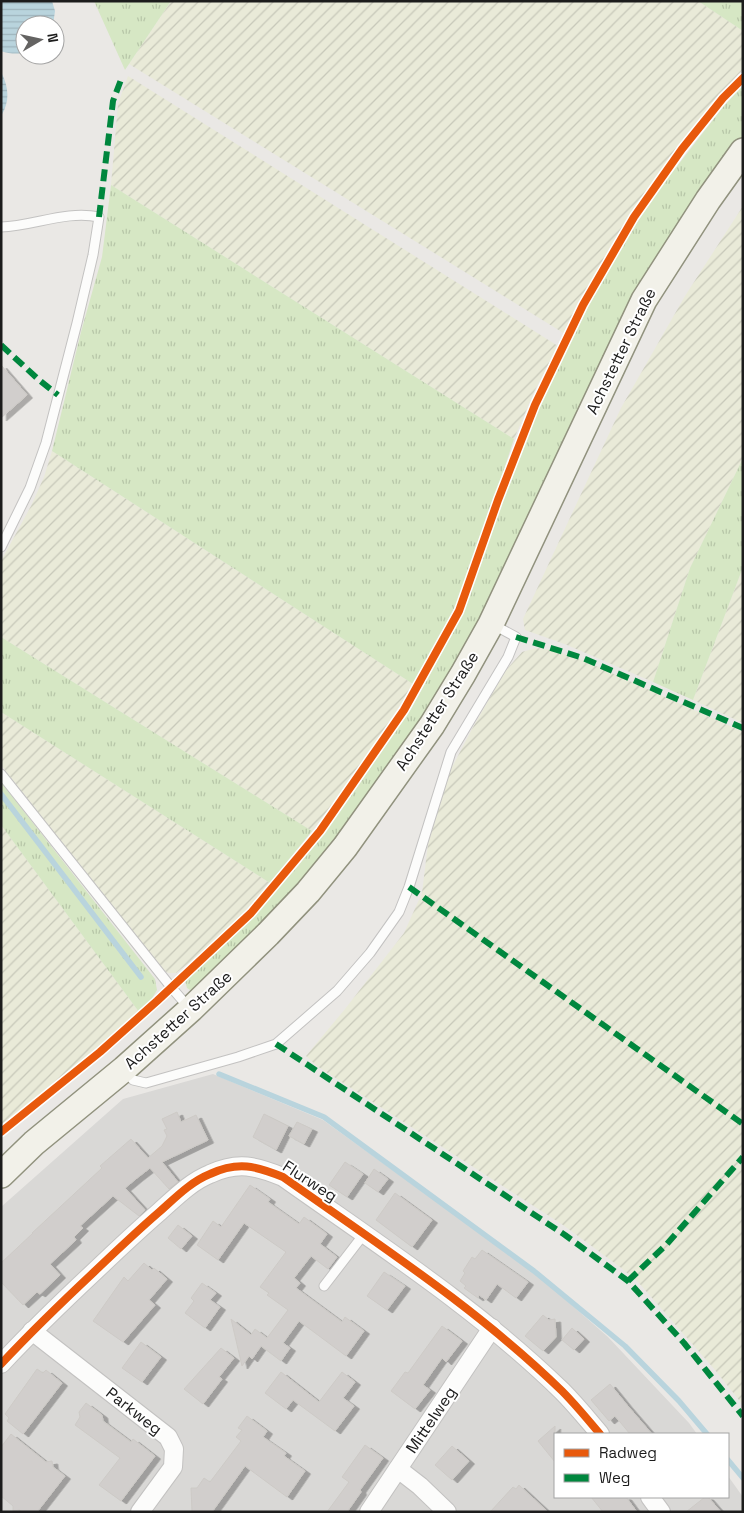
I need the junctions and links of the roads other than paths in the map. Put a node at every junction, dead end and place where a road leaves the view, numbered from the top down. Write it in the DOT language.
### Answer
graph roads {
  1 [pos="743,151"];
  2 [pos="1,227"];
  3 [pos="1,547"];
  4 [pos="491,624"];
  5 [pos="1,774"];
  6 [pos="191,1010"];
  7 [pos="124,1069"];
  8 [pos="1,1175"];
  9 [pos="364,1234"];
  10 [pos="324,1286"];
  11 [pos="492,1328"];
  12 [pos="32,1331"];
  13 [pos="1,1364"];
  14 [pos="599,1433"];
  15 [pos="398,1469"];
  16 [pos="651,1498"];
  17 [pos="140,1512"];
  18 [pos="369,1512"];
  19 [pos="447,1512"];
  20 [pos="661,1512"];
  1 -- 4 [label="main road, Achstetter Straße"];
  2 -- 3 [label="lane"];
  4 -- 6 [label="main road, Achstetter Straße"];
  4 -- 7 [label="lane"];
  5 -- 6 [label="lane"];
  6 -- 7 [label="main road, Achstetter Straße"];
  7 -- 8 [label="main road, Achstetter Straße"];
  9 -- 10 [label="lane"];
  9 -- 11 [label="street, Flurweg"];
  9 -- 12 [label="street, Flurweg"];
  11 -- 14 [label="street, Flurweg"];
  11 -- 15 [label="street, Mittelweg"];
  12 -- 13 [label="street, Flurweg"];
  12 -- 17 [label="street, Parkweg"];
  15 -- 18 [label="street, Mittelweg"];
  15 -- 19 [label="street"];
  16 -- 20 [label="street"];
}
